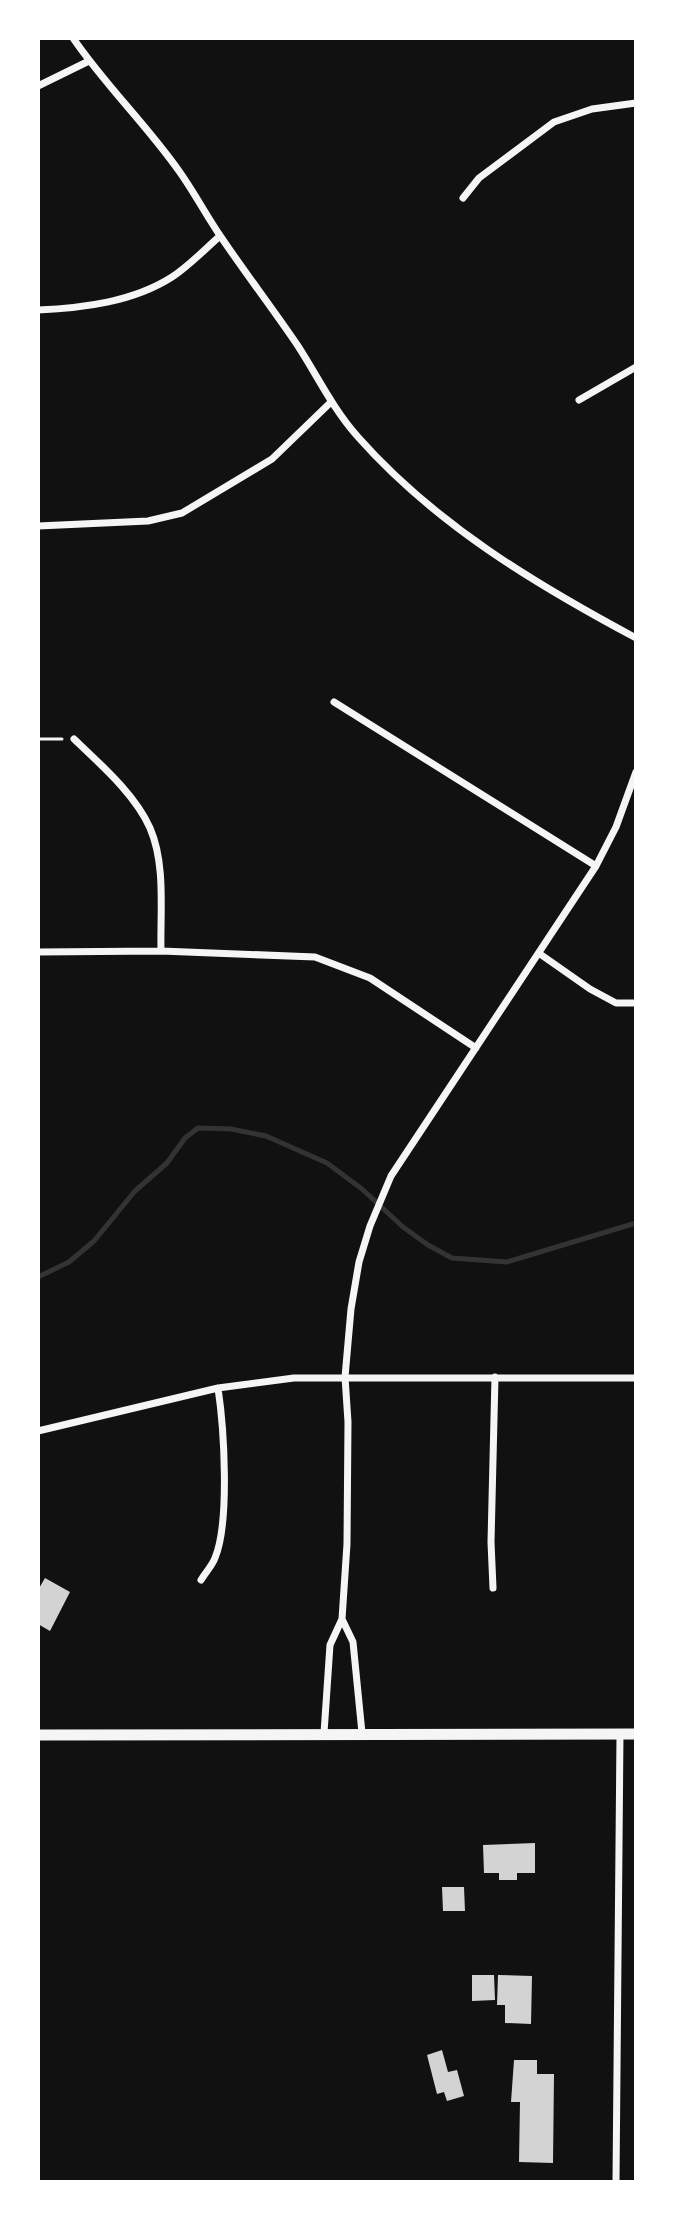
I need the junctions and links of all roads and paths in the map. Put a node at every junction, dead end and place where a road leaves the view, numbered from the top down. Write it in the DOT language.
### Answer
graph roads {
  1 [pos="73,38"];
  2 [pos="89,61"];
  3 [pos="38,86"];
  4 [pos="636,103"];
  5 [pos="463,198"];
  6 [pos="220,236"];
  7 [pos="38,310"];
  8 [pos="636,367"];
  9 [pos="579,400"];
  10 [pos="330,403"];
  11 [pos="38,526"];
  12 [pos="636,638"];
  13 [pos="334,702"];
  14 [pos="38,739"];
  15 [pos="74,739"];
  16 [pos="636,772"];
  17 [pos="596,866"];
  18 [pos="161,951"];
  19 [pos="38,952"];
  20 [pos="540,954"];
  21 [pos="636,1003"];
  22 [pos="476,1048"];
  23 [pos="345,1377"];
  24 [pos="495,1377"];
  25 [pos="636,1378"];
  26 [pos="218,1388"];
  27 [pos="38,1431"];
  28 [pos="201,1580"];
  29 [pos="493,1588"];
  30 [pos="342,1619"];
  31 [pos="324,1733"];
  32 [pos="362,1733"];
  33 [pos="620,1734"];
  34 [pos="636,1734"];
  35 [pos="38,1735"];
  36 [pos="616,2182"];
  1 -- 2 [label="street"];
  2 -- 3 [label="street"];
  2 -- 6 [label="street"];
  4 -- 5 [label="street"];
  6 -- 7 [label="street"];
  6 -- 10 [label="street"];
  8 -- 9 [label="street"];
  10 -- 11 [label="street"];
  10 -- 12 [label="street"];
  13 -- 17 [label="street"];
  14 -- 15 [label="path"];
  15 -- 18 [label="street"];
  16 -- 17 [label="street"];
  17 -- 20 [label="street"];
  18 -- 19 [label="street"];
  18 -- 22 [label="street"];
  20 -- 21 [label="street"];
  20 -- 22 [label="street"];
  22 -- 23 [label="street"];
  23 -- 24 [label="street"];
  23 -- 26 [label="street"];
  23 -- 30 [label="street"];
  24 -- 25 [label="street"];
  24 -- 29 [label="street"];
  26 -- 27 [label="street"];
  26 -- 28 [label="street"];
  30 -- 31 [label="street"];
  30 -- 32 [label="street"];
  31 -- 32 [label="main road"];
  31 -- 35 [label="main road"];
  32 -- 33 [label="main road"];
  33 -- 34 [label="main road"];
  33 -- 36 [label="street"];
}
